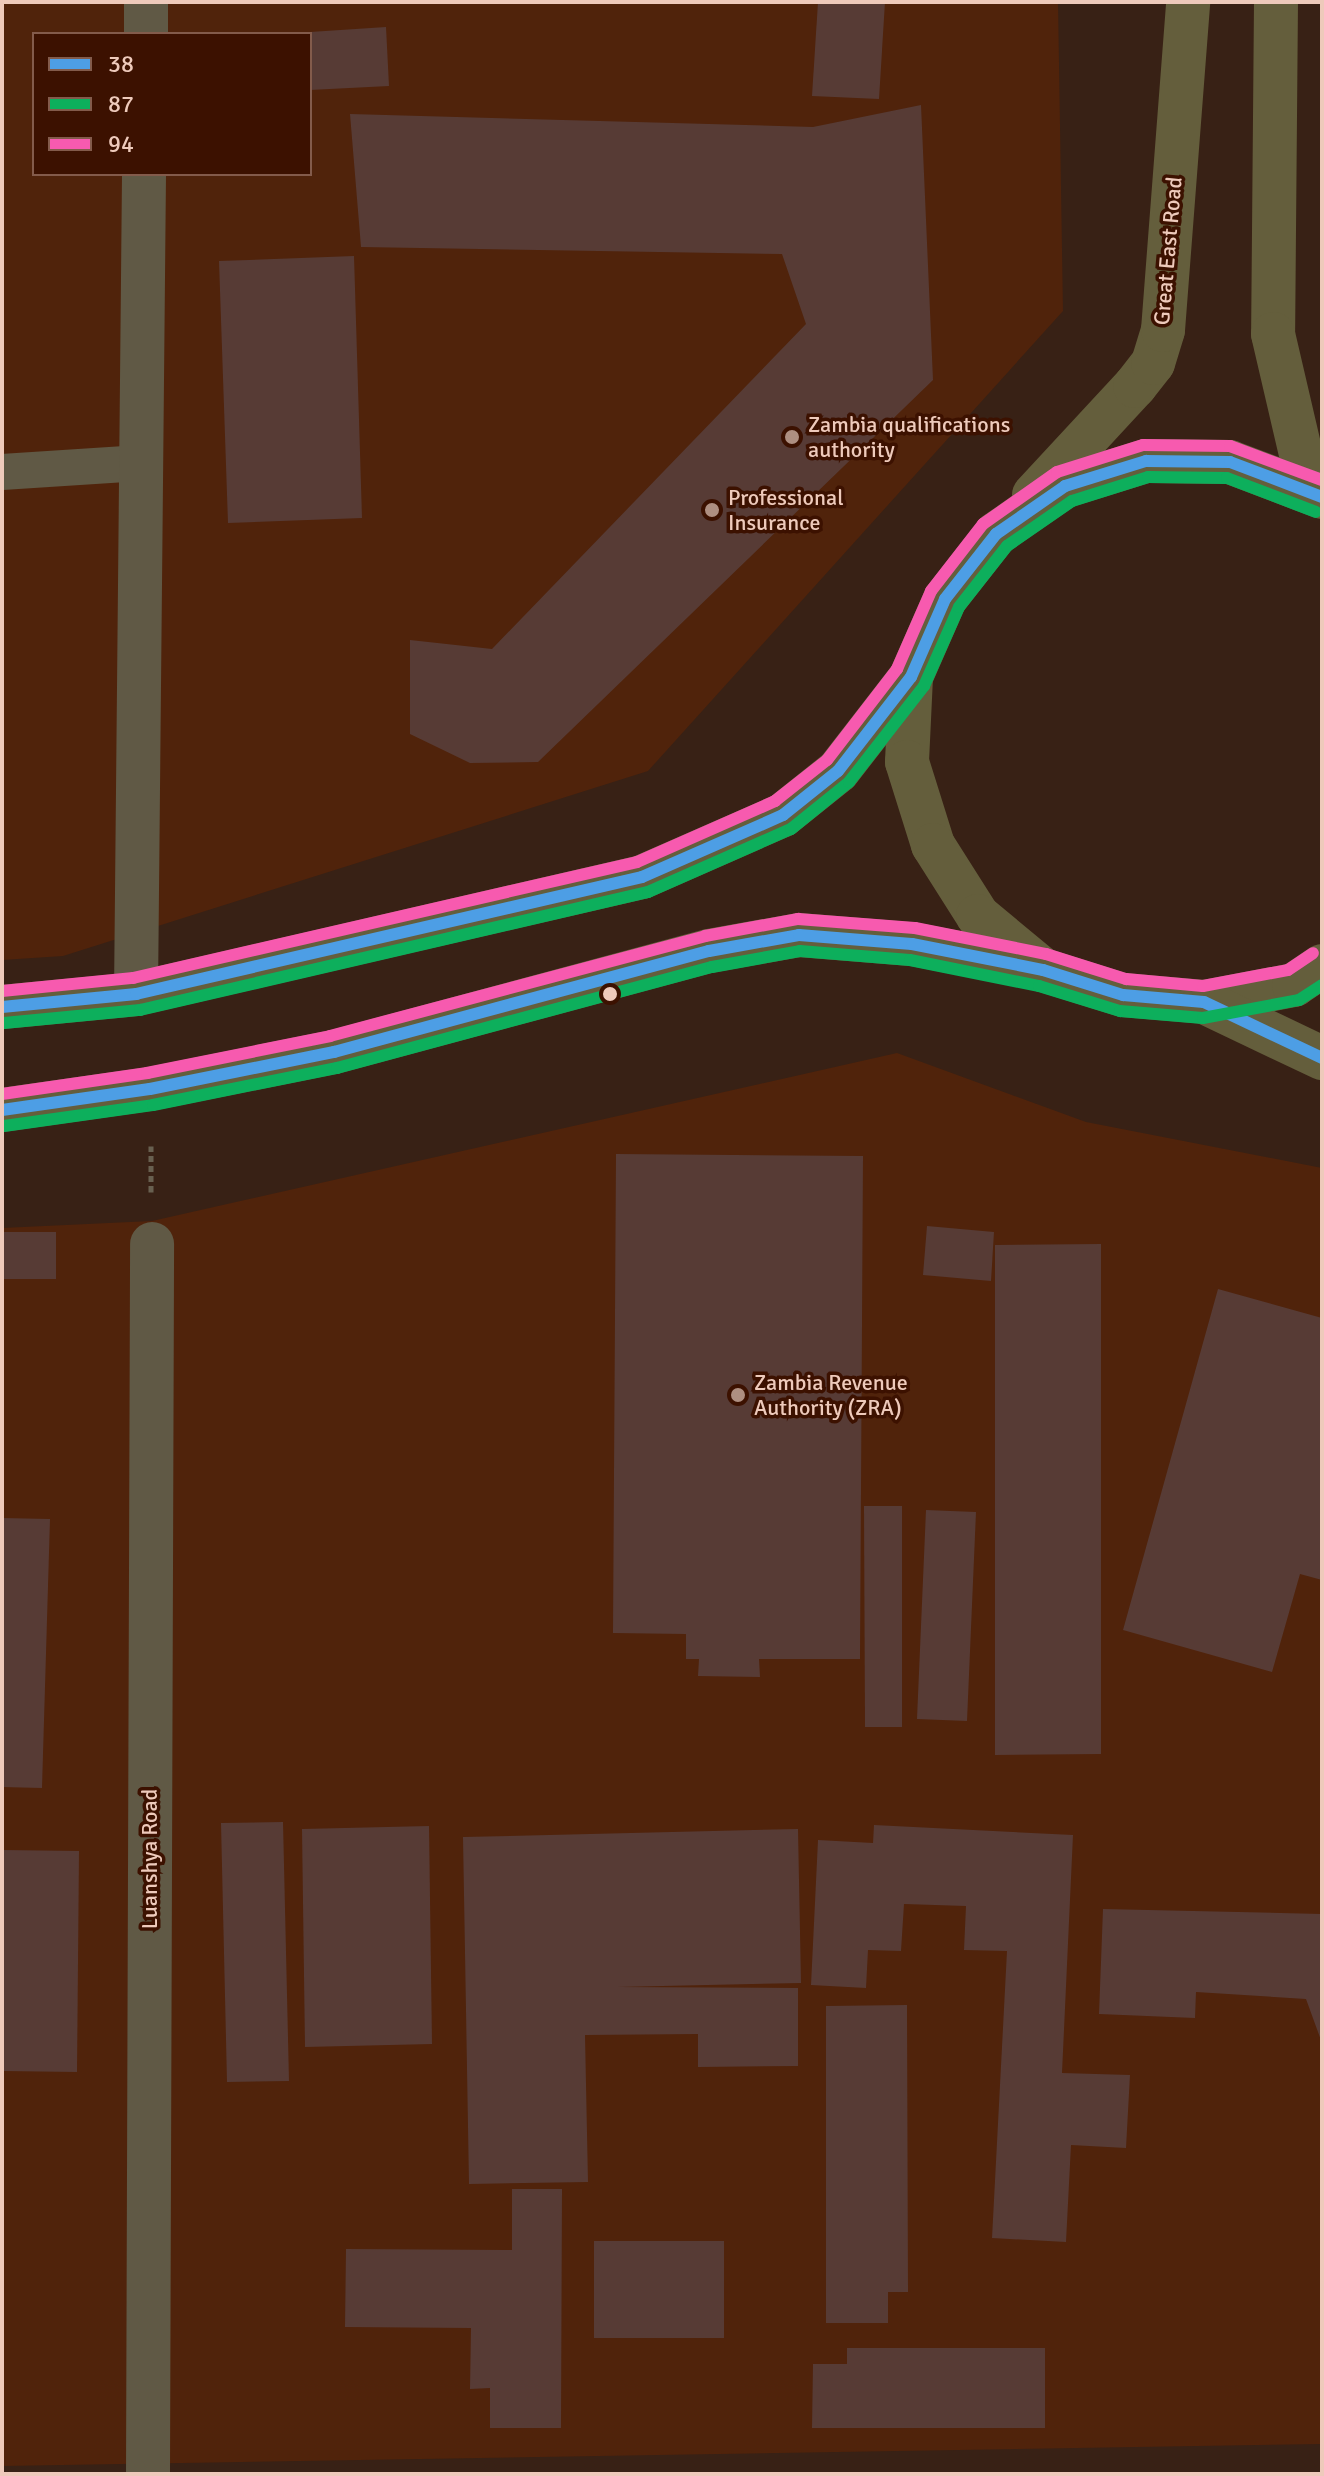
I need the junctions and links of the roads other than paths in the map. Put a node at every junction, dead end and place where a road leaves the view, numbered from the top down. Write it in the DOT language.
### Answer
graph roads {
  1 [pos="146,2"];
  2 [pos="1188,2"];
  3 [pos="1276,2"];
  4 [pos="146,32"];
  5 [pos="144,176"];
  6 [pos="141,463"];
  7 [pos="2,472"];
  8 [pos="1316,493"];
  9 [pos="996,534"];
  10 [pos="911,677"];
  11 [pos="1322,966"];
  12 [pos="1043,970"];
  13 [pos="136,994"];
  14 [pos="1204,1002"];
  15 [pos="2,1007"];
  16 [pos="1322,1058"];
  17 [pos="2,1110"];
  18 [pos="152,1244"];
  19 [pos="148,2474"];
  1 -- 4 [label="street"];
  2 -- 9 [label="main road, Great East Road"];
  3 -- 8 [label="main road"];
  5 -- 6 [label="street"];
  6 -- 7 [label="lane"];
  6 -- 13 [label="street"];
  8 -- 9 [label="main road"];
  9 -- 10 [label="main road"];
  10 -- 12 [label="main road"];
  10 -- 13 [label="main road"];
  11 -- 14 [label="main road"];
  12 -- 14 [label="main road"];
  12 -- 17 [label="main road"];
  13 -- 15 [label="main road"];
  14 -- 16 [label="main road"];
  18 -- 19 [label="street, Luanshya Road"];
}
